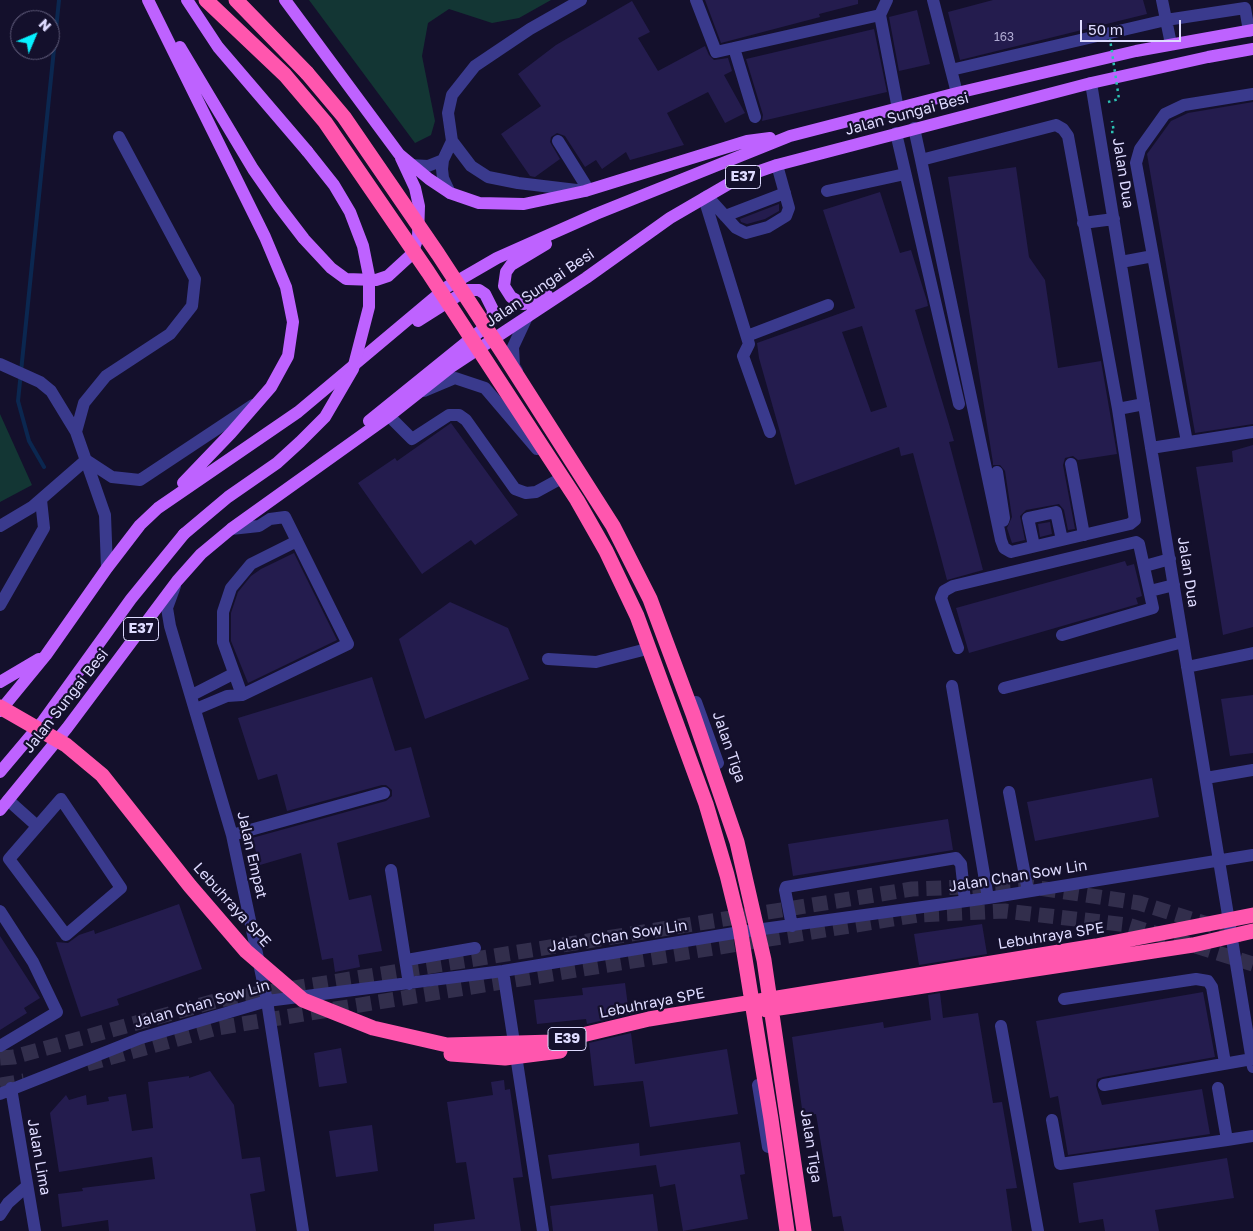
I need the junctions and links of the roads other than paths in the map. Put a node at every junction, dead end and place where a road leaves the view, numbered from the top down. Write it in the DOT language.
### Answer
graph roads {
  1 [pos="150,0"];
  2 [pos="187,0"];
  3 [pos="206,0"];
  4 [pos="236,0"];
  5 [pos="285,0"];
  6 [pos="581,0"];
  7 [pos="696,0"];
  8 [pos="887,0"];
  9 [pos="933,0"];
  10 [pos="1162,0"];
  11 [pos="880,15"];
  12 [pos="1166,20"];
  13 [pos="1251,30"];
  14 [pos="1171,44"];
  15 [pos="734,48"];
  16 [pos="1253,49"];
  17 [pos="951,70"];
  18 [pos="1091,83"];
  19 [pos="957,92"];
  20 [pos="1253,94"];
  21 [pos="898,108"];
  22 [pos="755,117"];
  23 [pos="914,128"];
  24 [pos="896,133"];
  25 [pos="790,136"];
  26 [pos="119,137"];
  27 [pos="452,141"];
  28 [pos="558,142"];
  29 [pos="399,154"];
  30 [pos="443,160"];
  31 [pos="921,160"];
  32 [pos="410,164"];
  33 [pos="777,165"];
  34 [pos="905,174"];
  35 [pos="587,190"];
  36 [pos="827,192"];
  37 [pos="450,193"];
  38 [pos="785,193"];
  39 [pos="705,197"];
  40 [pos="616,206"];
  41 [pos="725,216"];
  42 [pos="1114,219"];
  43 [pos="1084,223"];
  44 [pos="629,246"];
  45 [pos="1153,256"];
  46 [pos="1121,262"];
  47 [pos="828,305"];
  48 [pos="527,317"];
  49 [pos="747,336"];
  50 [pos="367,356"];
  51 [pos="0,364"];
  52 [pos="420,392"];
  53 [pos="261,399"];
  54 [pos="959,404"];
  55 [pos="1144,404"];
  56 [pos="1118,409"];
  57 [pos="389,416"];
  58 [pos="76,432"];
  59 [pos="770,432"];
  60 [pos="1253,432"];
  61 [pos="1187,442"];
  62 [pos="1152,448"];
  63 [pos="86,460"];
  64 [pos="1071,464"];
  65 [pos="307,472"];
  66 [pos="997,472"];
  67 [pos="558,480"];
  68 [pos="41,500"];
  69 [pos="158,508"];
  70 [pos="0,526"];
  71 [pos="231,529"];
  72 [pos="999,533"];
  73 [pos="1084,535"];
  74 [pos="1062,540"];
  75 [pos="297,541"];
  76 [pos="1034,546"];
  77 [pos="1170,559"];
  78 [pos="1145,566"];
  79 [pos="107,568"];
  80 [pos="177,581"];
  81 [pos="1174,585"];
  82 [pos="1150,590"];
  83 [pos="0,605"];
  84 [pos="1062,635"];
  85 [pos="1183,642"];
  86 [pos="958,648"];
  87 [pos="643,650"];
  88 [pos="1253,653"];
  89 [pos="46,655"];
  90 [pos="548,659"];
  91 [pos="1187,667"];
  92 [pos="234,674"];
  93 [pos="0,682"];
  94 [pos="952,686"];
  95 [pos="1004,688"];
  96 [pos="242,694"];
  97 [pos="192,695"];
  98 [pos="0,707"];
  99 [pos="196,709"];
  100 [pos="0,711"];
  101 [pos="0,718"];
  102 [pos="1253,759"];
  103 [pos="1253,764"];
  104 [pos="1253,770"];
  105 [pos="0,772"];
  106 [pos="1206,778"];
  107 [pos="1009,792"];
  108 [pos="384,793"];
  109 [pos="8,800"];
  110 [pos="0,810"];
  111 [pos="37,826"];
  112 [pos="232,835"];
  113 [pos="1253,855"];
  114 [pos="1219,861"];
  115 [pos="391,870"];
  116 [pos="1028,891"];
  117 [pos="988,898"];
  118 [pos="965,901"];
  119 [pos="0,912"];
  120 [pos="1253,915"];
  121 [pos="792,926"];
  122 [pos="762,930"];
  123 [pos="1253,931"];
  124 [pos="734,933"];
  125 [pos="475,948"];
  126 [pos="407,960"];
  127 [pos="503,971"];
  128 [pos="409,984"];
  129 [pos="1064,999"];
  130 [pos="267,1001"];
  131 [pos="1001,1026"];
  132 [pos="0,1046"];
  133 [pos="1225,1063"];
  134 [pos="1252,1063"];
  135 [pos="1104,1085"];
  136 [pos="1218,1088"];
  137 [pos="5,1091"];
  138 [pos="1052,1120"];
  139 [pos="1253,1136"];
  140 [pos="1227,1140"];
  141 [pos="28,1186"];
  142 [pos="0,1215"];
  143 [pos="35,1231"];
  144 [pos="303,1231"];
  145 [pos="543,1231"];
  146 [pos="780,1231"];
  147 [pos="787,1231"];
  148 [pos="804,1231"];
  149 [pos="808,1231"];
  150 [pos="1038,1231"];
  1 -- 29 [label="main road"];
  1 -- 53 [label="main road"];
  2 -- 105 [label="main road, bridge"];
  3 -- 147 [label="highway, bridge"];
  4 -- 148 [label="highway, bridge"];
  5 -- 29 [label="main road"];
  6 -- 27 [label="street"];
  7 -- 15 [label="street"];
  8 -- 11 [label="street"];
  9 -- 17 [label="street"];
  10 -- 12 [label="street"];
  11 -- 15 [label="street"];
  11 -- 21 [label="street"];
  12 -- 13 [label="street"];
  12 -- 14 [label="street"];
  12 -- 17 [label="street"];
  13 -- 14 [label="main road, Jalan Sungai Besi / E37"];
  14 -- 19 [label="main road, Jalan Sungai Besi / E37"];
  15 -- 22 [label="street"];
  16 -- 18 [label="main road, Jalan Sungai Besi / E37"];
  17 -- 19 [label="street"];
  18 -- 23 [label="main road, Jalan Sungai Besi / E37"];
  18 -- 42 [label="street, Jalan Dua"];
  19 -- 21 [label="main road, Jalan Sungai Besi / E37"];
  20 -- 45 [label="street"];
  21 -- 25 [label="main road, Jalan Sungai Besi / E37"];
  23 -- 24 [label="main road, Jalan Sungai Besi / E37"];
  23 -- 31 [label="street"];
  24 -- 33 [label="main road, Jalan Sungai Besi / E37"];
  24 -- 34 [label="street"];
  25 -- 35 [label="main road"];
  25 -- 40 [label="main road, Jalan Sungai Besi / E37"];
  26 -- 58 [label="street"];
  27 -- 30 [label="street"];
  27 -- 35 [label="street"];
  28 -- 35 [label="street"];
  29 -- 32 [label="main road"];
  30 -- 32 [label="street"];
  30 -- 37 [label="street"];
  31 -- 43 [label="street"];
  31 -- 72 [label="street"];
  32 -- 37 [label="main road"];
  33 -- 38 [label="street"];
  33 -- 39 [label="main road, Jalan Sungai Besi / E37"];
  34 -- 36 [label="street"];
  34 -- 54 [label="street"];
  35 -- 37 [label="main road"];
  38 -- 41 [label="street"];
  38 -- 41 [label="street"];
  39 -- 41 [label="street"];
  39 -- 44 [label="main road, Jalan Sungai Besi / E37"];
  39 -- 49 [label="street"];
  40 -- 44 [label="main road"];
  40 -- 50 [label="main road, Jalan Sungai Besi / E37"];
  42 -- 43 [label="street"];
  42 -- 46 [label="street, Jalan Dua"];
  43 -- 56 [label="street"];
  44 -- 48 [label="main road, Jalan Sungai Besi / E37"];
  45 -- 46 [label="street"];
  45 -- 61 [label="street"];
  46 -- 55 [label="street, Jalan Dua"];
  47 -- 49 [label="street"];
  48 -- 52 [label="main road, Jalan Sungai Besi / E37"];
  48 -- 122 [label="street, Jalan Tiga"];
  49 -- 59 [label="street"];
  50 -- 65 [label="main road"];
  50 -- 69 [label="main road, Jalan Sungai Besi / E37"];
  51 -- 58 [label="street"];
  52 -- 57 [label="main road, Jalan Sungai Besi / E37"];
  52 -- 67 [label="street"];
  53 -- 63 [label="street"];
  53 -- 69 [label="main road"];
  55 -- 56 [label="street"];
  55 -- 62 [label="street, Jalan Dua"];
  56 -- 73 [label="street"];
  57 -- 65 [label="main road, Jalan Sungai Besi / E37"];
  57 -- 67 [label="street"];
  58 -- 63 [label="street"];
  60 -- 61 [label="street"];
  61 -- 62 [label="street"];
  62 -- 77 [label="street, Jalan Dua"];
  63 -- 68 [label="street"];
  63 -- 79 [label="street"];
  64 -- 73 [label="street"];
  65 -- 71 [label="main road, Jalan Sungai Besi / E37"];
  66 -- 72 [label="street"];
  67 -- 87 [label="street"];
  68 -- 70 [label="street"];
  68 -- 83 [label="street"];
  69 -- 79 [label="main road, Jalan Sungai Besi / E37"];
  71 -- 75 [label="street"];
  71 -- 80 [label="main road, Jalan Sungai Besi / E37"];
  72 -- 76 [label="street"];
  73 -- 74 [label="street"];
  74 -- 76 [label="street"];
  74 -- 76 [label="street"];
  75 -- 92 [label="street"];
  75 -- 96 [label="street"];
  77 -- 78 [label="street"];
  77 -- 81 [label="street, Jalan Dua"];
  78 -- 82 [label="street"];
  78 -- 86 [label="street"];
  79 -- 89 [label="main road, Jalan Sungai Besi / E37"];
  80 -- 97 [label="street, Jalan Empat"];
  80 -- 109 [label="main road, Jalan Sungai Besi / E37"];
  81 -- 82 [label="street"];
  81 -- 85 [label="street, Jalan Dua"];
  82 -- 84 [label="street"];
  85 -- 91 [label="street, Jalan Dua"];
  85 -- 95 [label="street"];
  87 -- 90 [label="street"];
  87 -- 124 [label="street"];
  88 -- 91 [label="street"];
  89 -- 93 [label="main road"];
  89 -- 100 [label="main road, Jalan Sungai Besi / E37"];
  91 -- 106 [label="street, Jalan Dua"];
  92 -- 96 [label="street"];
  92 -- 97 [label="street"];
  94 -- 117 [label="street"];
  96 -- 99 [label="street"];
  97 -- 99 [label="street, Jalan Empat"];
  98 -- 120 [label="highway, Lebuhraya SPE / E39, bridge"];
  99 -- 112 [label="street, Jalan Empat"];
  101 -- 123 [label="highway, Lebuhraya SPE / E39, bridge"];
  102 -- 103 [label="street"];
  104 -- 106 [label="street"];
  106 -- 114 [label="street, Jalan Dua"];
  107 -- 116 [label="street"];
  108 -- 112 [label="street"];
  109 -- 110 [label="main road, Jalan Sungai Besi / E37"];
  109 -- 111 [label="street"];
  111 -- 111 [label="street"];
  112 -- 130 [label="street, Jalan Empat"];
  113 -- 114 [label="street, Jalan Chan Sow Lin"];
  114 -- 116 [label="street, Jalan Chan Sow Lin"];
  114 -- 134 [label="street, Jalan Dua"];
  115 -- 126 [label="street"];
  116 -- 117 [label="street, Jalan Chan Sow Lin"];
  117 -- 118 [label="street, Jalan Chan Sow Lin"];
  118 -- 121 [label="street, Jalan Chan Sow Lin"];
  118 -- 121 [label="street"];
  119 -- 132 [label="street"];
  121 -- 122 [label="street, Jalan Chan Sow Lin"];
  122 -- 124 [label="street, Jalan Chan Sow Lin"];
  122 -- 149 [label="street, Jalan Tiga"];
  124 -- 127 [label="street, Jalan Chan Sow Lin"];
  124 -- 146 [label="street"];
  125 -- 126 [label="street"];
  126 -- 128 [label="street"];
  127 -- 128 [label="street, Jalan Chan Sow Lin"];
  127 -- 145 [label="street"];
  128 -- 130 [label="street, Jalan Chan Sow Lin"];
  129 -- 133 [label="street"];
  130 -- 137 [label="street, Jalan Chan Sow Lin"];
  130 -- 144 [label="street, Jalan Empat"];
  131 -- 150 [label="street"];
  133 -- 134 [label="street"];
  133 -- 135 [label="street"];
  136 -- 140 [label="street"];
  137 -- 141 [label="street, Jalan Lima"];
  138 -- 140 [label="street"];
  139 -- 140 [label="street"];
  141 -- 142 [label="street"];
  141 -- 143 [label="street, Jalan Lima"];
}
